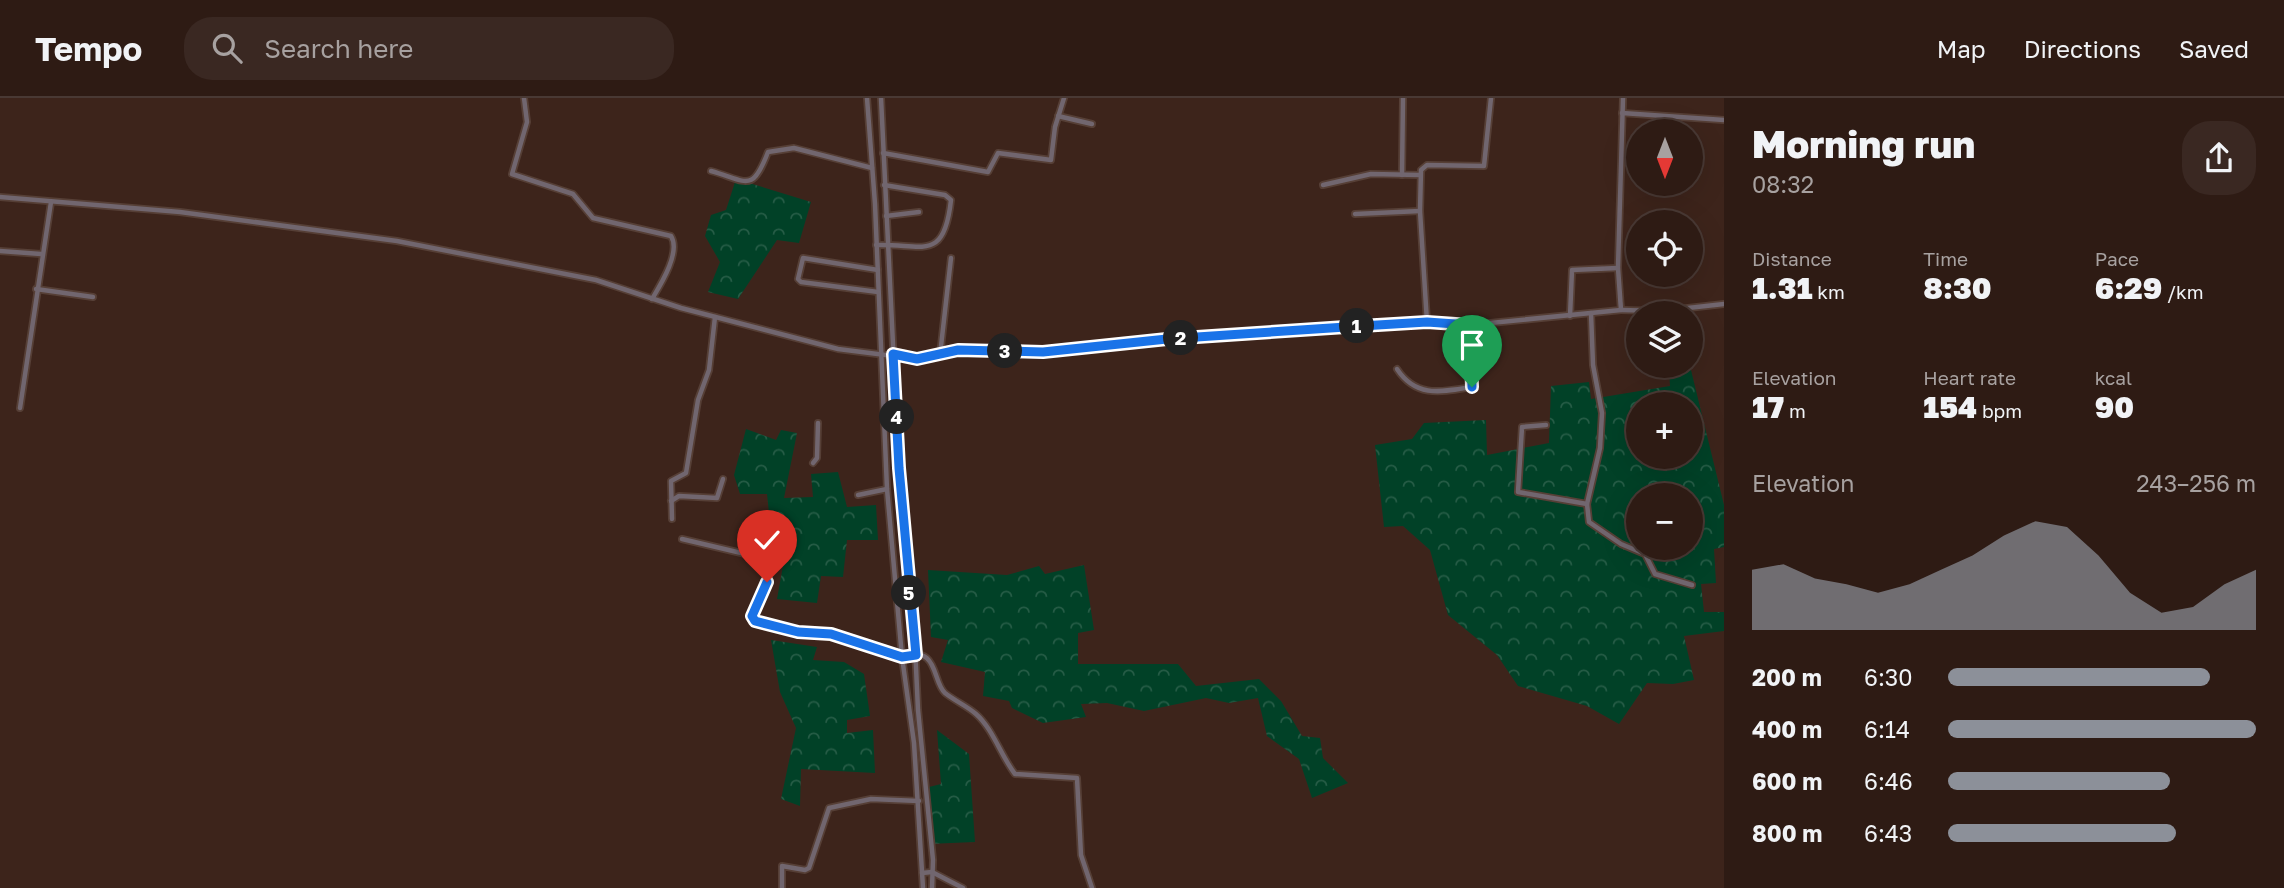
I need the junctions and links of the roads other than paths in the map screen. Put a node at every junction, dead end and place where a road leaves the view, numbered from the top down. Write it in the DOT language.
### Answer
graph roads {
  1 [pos="524,98"];
  2 [pos="867,98"];
  3 [pos="881,98"];
  4 [pos="1064,98"];
  5 [pos="1403,98"];
  6 [pos="1491,98"];
  7 [pos="1623,98"];
  8 [pos="1622,113"];
  9 [pos="1058,116"];
  10 [pos="1724,120"];
  11 [pos="1092,124"];
  12 [pos="883,153"];
  13 [pos="872,168"];
  14 [pos="711,171"];
  15 [pos="1402,175"];
  16 [pos="1420,175"];
  17 [pos="884,185"];
  18 [pos="1322,185"];
  19 [pos="0,197"];
  20 [pos="51,202"];
  21 [pos="919,212"];
  22 [pos="1420,212"];
  23 [pos="1355,214"];
  24 [pos="886,216"];
  25 [pos="887,244"];
  26 [pos="876,245"];
  27 [pos="0,251"];
  28 [pos="41,254"];
  29 [pos="951,258"];
  30 [pos="1618,268"];
  31 [pos="878,270"];
  32 [pos="36,289"];
  33 [pos="878,292"];
  34 [pos="93,297"];
  35 [pos="652,299"];
  36 [pos="1724,304"];
  37 [pos="1621,310"];
  38 [pos="1591,313"];
  39 [pos="1570,316"];
  40 [pos="715,317"];
  41 [pos="1427,322"];
  42 [pos="1470,325"];
  43 [pos="887,354"];
  44 [pos="939,356"];
  45 [pos="1397,369"];
  46 [pos="20,408"];
  47 [pos="818,423"];
  48 [pos="1546,425"];
  49 [pos="813,463"];
  50 [pos="723,480"];
  51 [pos="887,489"];
  52 [pos="858,495"];
  53 [pos="671,501"];
  54 [pos="1587,504"];
  55 [pos="672,519"];
  56 [pos="682,539"];
  57 [pos="1692,585"];
  58 [pos="915,655"];
  59 [pos="903,656"];
  60 [pos="919,801"];
  61 [pos="932,872"];
  62 [pos="922,873"];
  63 [pos="782,888"];
  64 [pos="923,888"];
  65 [pos="932,888"];
  66 [pos="963,888"];
  67 [pos="1092,888"];
  1 -- 35 [label="street"];
  2 -- 13 [label="street"];
  3 -- 12 [label="street"];
  4 -- 9 [label="street"];
  5 -- 15 [label="street"];
  6 -- 16 [label="street"];
  7 -- 8 [label="street"];
  8 -- 10 [label="street"];
  8 -- 30 [label="street"];
  9 -- 11 [label="street"];
  9 -- 12 [label="street"];
  12 -- 17 [label="street"];
  13 -- 14 [label="street"];
  13 -- 26 [label="street"];
  15 -- 16 [label="street"];
  15 -- 18 [label="street"];
  16 -- 22 [label="street"];
  17 -- 24 [label="street"];
  17 -- 25 [label="street"];
  19 -- 20 [label="street"];
  20 -- 28 [label="street"];
  20 -- 35 [label="street"];
  21 -- 24 [label="street"];
  22 -- 23 [label="street"];
  22 -- 41 [label="street"];
  24 -- 25 [label="street"];
  25 -- 26 [label="street"];
  25 -- 43 [label="street"];
  26 -- 31 [label="street"];
  27 -- 28 [label="street"];
  28 -- 32 [label="street"];
  29 -- 44 [label="street"];
  30 -- 37 [label="street"];
  30 -- 39 [label="street"];
  31 -- 33 [label="street"];
  31 -- 33 [label="street"];
  32 -- 34 [label="street"];
  32 -- 46 [label="street"];
  33 -- 43 [label="street"];
  35 -- 40 [label="street"];
  36 -- 37 [label="street"];
  37 -- 38 [label="street"];
  38 -- 39 [label="street"];
  38 -- 54 [label="street"];
  39 -- 42 [label="street"];
  40 -- 43 [label="street"];
  40 -- 53 [label="street"];
  41 -- 42 [label="street"];
  41 -- 44 [label="street"];
  42 -- 45 [label="street"];
  43 -- 44 [label="street"];
  43 -- 51 [label="street"];
  43 -- 58 [label="street"];
  47 -- 49 [label="street"];
  48 -- 54 [label="street"];
  50 -- 53 [label="street"];
  51 -- 52 [label="street"];
  51 -- 59 [label="street"];
  53 -- 55 [label="street"];
  54 -- 57 [label="street"];
  56 -- 59 [label="street"];
  58 -- 59 [label="street"];
  58 -- 61 [label="street"];
  58 -- 67 [label="street"];
  59 -- 60 [label="street"];
  60 -- 62 [label="street"];
  60 -- 63 [label="street"];
  61 -- 62 [label="street"];
  61 -- 65 [label="street"];
  61 -- 66 [label="street"];
  62 -- 64 [label="street"];
}
